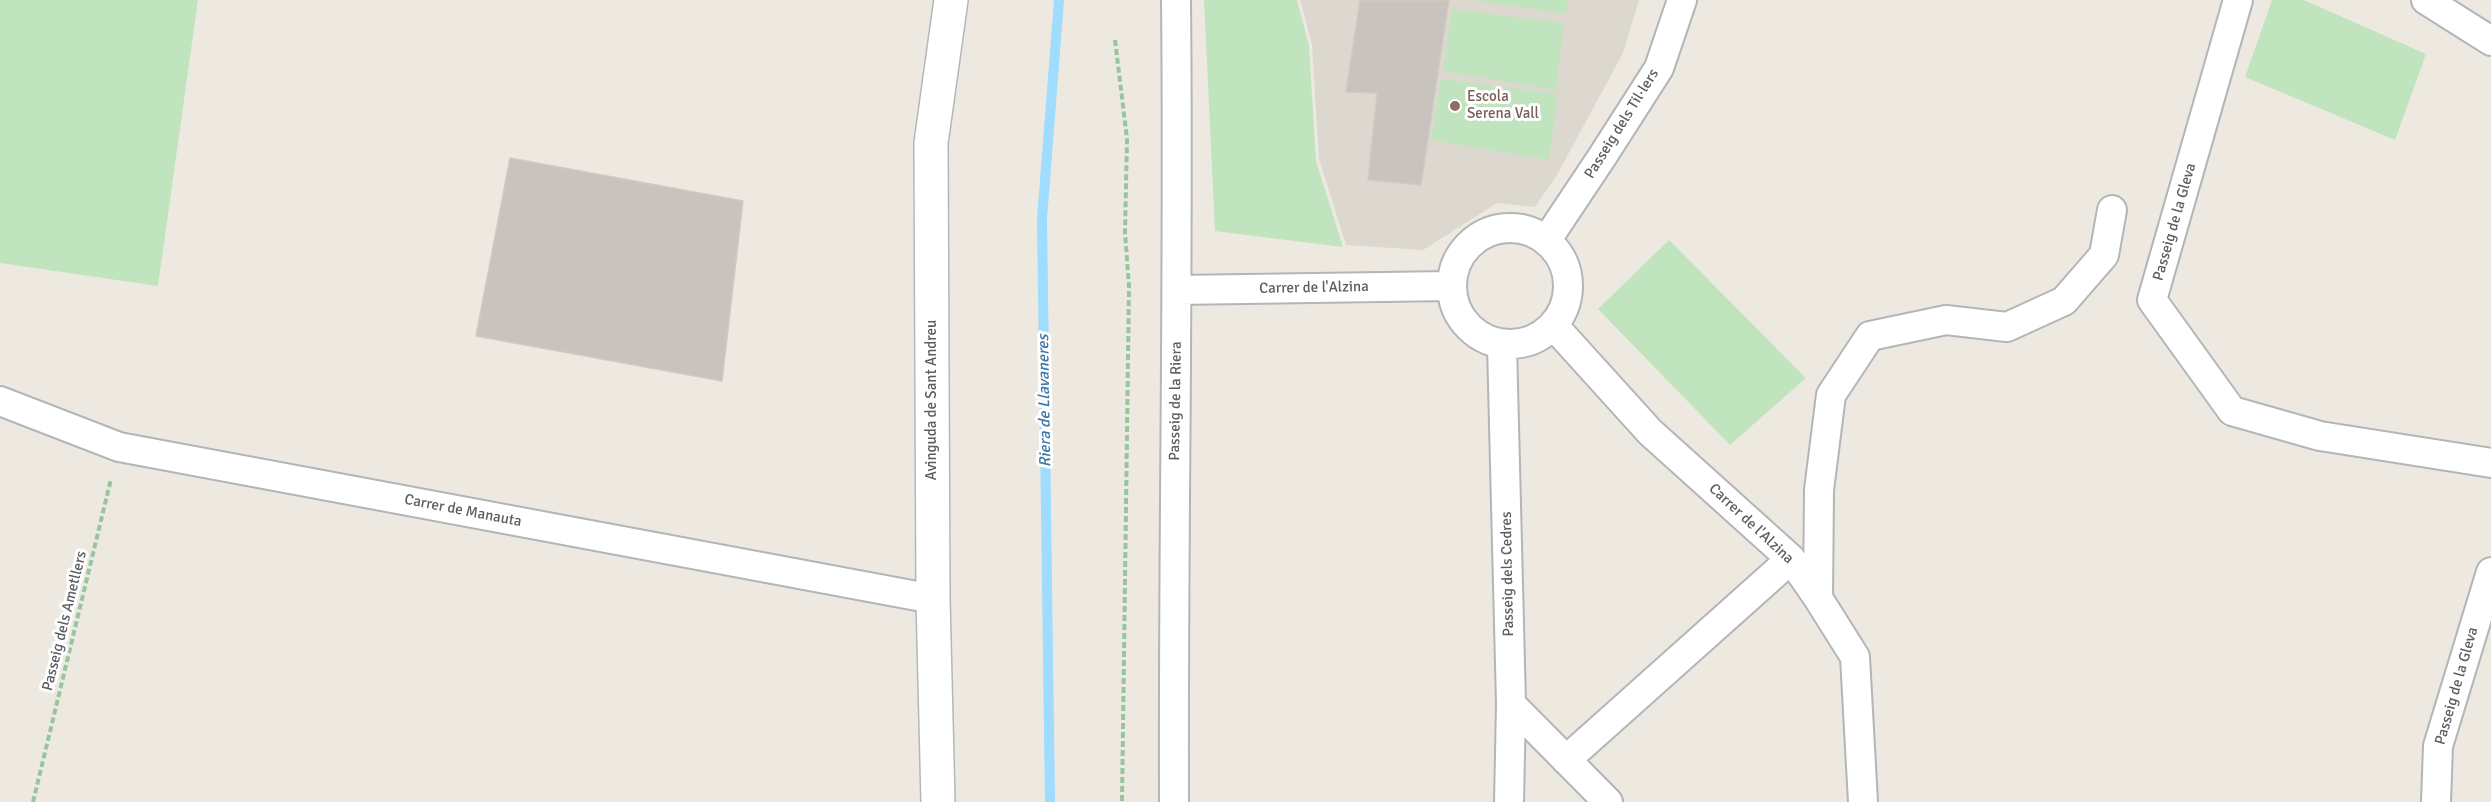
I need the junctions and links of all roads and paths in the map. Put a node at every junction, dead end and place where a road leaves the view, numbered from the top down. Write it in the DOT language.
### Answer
graph roads {
  1 [pos="951,0"];
  2 [pos="1176,0"];
  3 [pos="1682,0"];
  4 [pos="2238,0"];
  5 [pos="2426,0"];
  6 [pos="1115,40"];
  7 [pos="2491,41"];
  8 [pos="2112,210"];
  9 [pos="1546,241"];
  10 [pos="1451,286"];
  11 [pos="1177,290"];
  12 [pos="1554,326"];
  13 [pos="1502,345"];
  14 [pos="0,401"];
  15 [pos="119,447"];
  16 [pos="2491,463"];
  17 [pos="1791,559"];
  18 [pos="2491,572"];
  19 [pos="1818,598"];
  20 [pos="933,599"];
  21 [pos="1511,704"];
  22 [pos="1566,760"];
  23 [pos="33,802"];
  24 [pos="938,802"];
  25 [pos="1122,802"];
  26 [pos="1174,802"];
  27 [pos="1509,802"];
  28 [pos="1608,802"];
  29 [pos="1863,802"];
  30 [pos="2436,802"];
  1 -- 20 [label="street, Avinguda de Sant Andreu"];
  2 -- 11 [label="street, Passeig de la Riera"];
  3 -- 9 [label="street, Passeig dels Til·lers"];
  4 -- 16 [label="street, Passeig de la Gleva"];
  5 -- 7 [label="street"];
  6 -- 25 [label="path"];
  8 -- 19 [label="street"];
  9 -- 10 [label="street"];
  9 -- 12 [label="street"];
  10 -- 11 [label="street, Carrer de l'Alzina"];
  10 -- 13 [label="street"];
  11 -- 26 [label="street, Passeig de la Riera"];
  12 -- 13 [label="street"];
  12 -- 17 [label="street, Carrer de l'Alzina"];
  13 -- 21 [label="street, Passeig dels Cedres"];
  14 -- 15 [label="street, Carrer de Manauta"];
  15 -- 20 [label="street, Carrer de Manauta"];
  15 -- 23 [label="path, Passeig dels Ametllers"];
  17 -- 19 [label="street, Carrer de l'Alzina"];
  17 -- 22 [label="street"];
  18 -- 30 [label="street, Passeig de la Gleva"];
  19 -- 29 [label="street, Carrer de l'Alzina"];
  20 -- 24 [label="street, Avinguda de Sant Andreu"];
  21 -- 22 [label="street"];
  21 -- 27 [label="street, Passeig dels Cedres"];
  22 -- 28 [label="street"];
}
